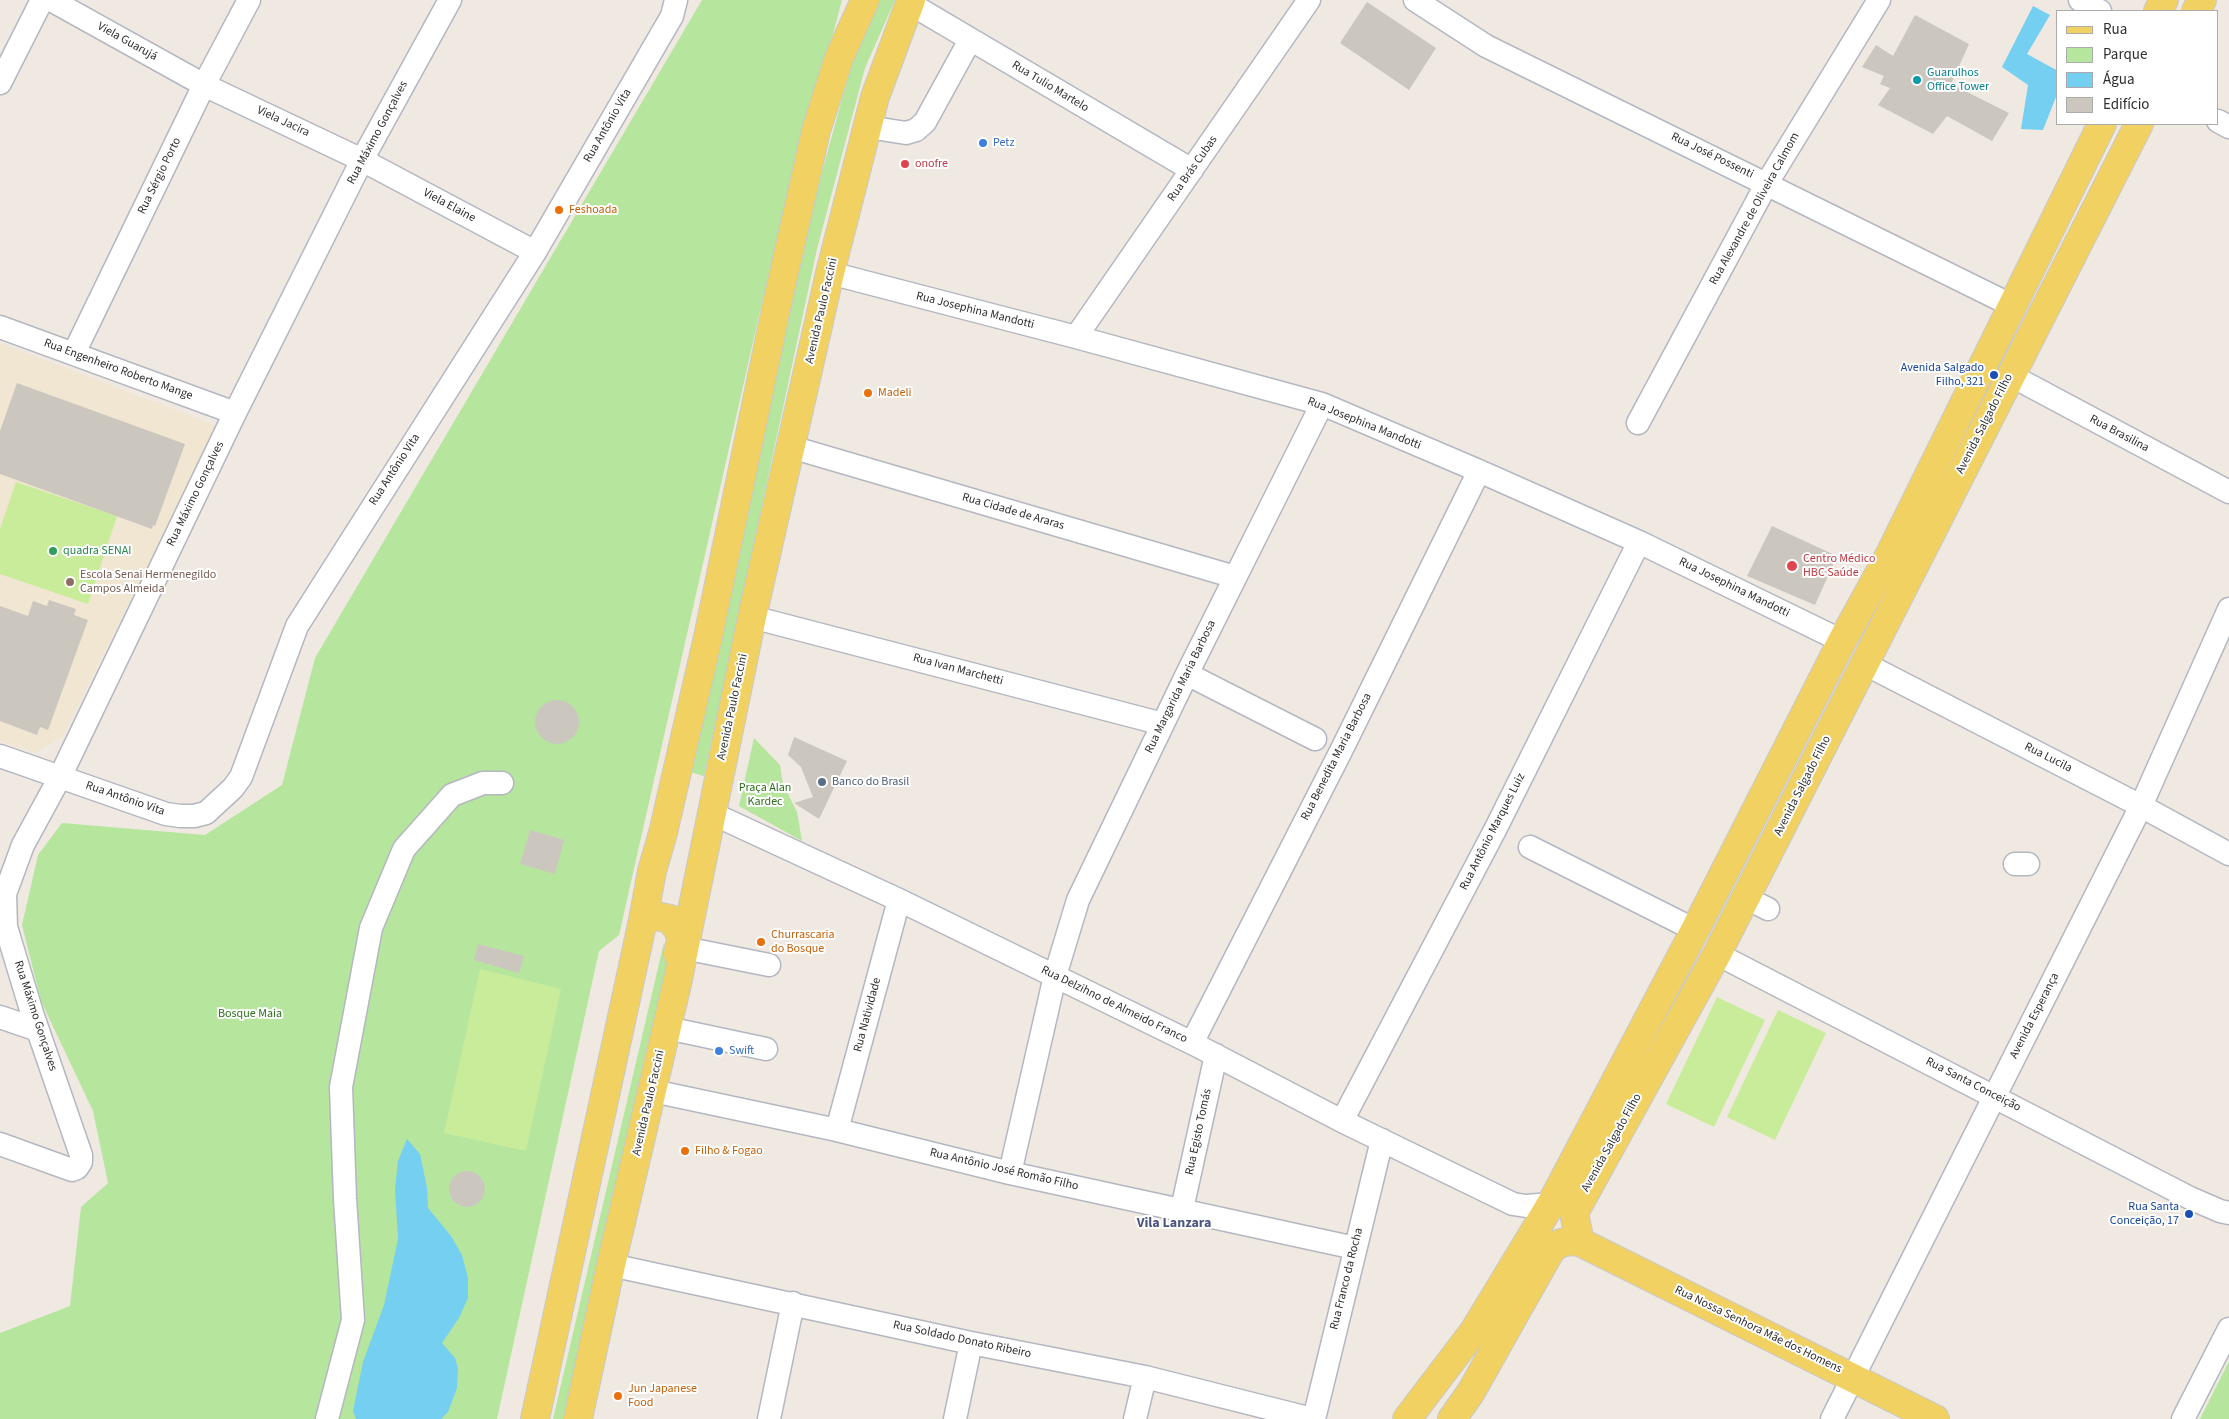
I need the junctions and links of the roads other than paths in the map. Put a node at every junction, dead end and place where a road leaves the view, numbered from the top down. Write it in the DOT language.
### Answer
graph roads {
  1 [pos="42,0"];
  2 [pos="51,0"];
  3 [pos="249,0"];
  4 [pos="450,0"];
  5 [pos="676,0"];
  6 [pos="865,0"];
  7 [pos="1309,0"];
  8 [pos="1415,0"];
  9 [pos="1879,0"];
  10 [pos="2080,0"];
  11 [pos="910,2"];
  12 [pos="2098,10"];
  13 [pos="970,40"];
  14 [pos="0,83"];
  15 [pos="204,85"];
  16 [pos="2102,125"];
  17 [pos="2138,125"];
  18 [pos="868,127"];
  19 [pos="362,160"];
  20 [pos="1192,170"];
  21 [pos="1767,183"];
  22 [pos="535,252"];
  23 [pos="830,272"];
  24 [pos="2013,306"];
  25 [pos="0,327"];
  26 [pos="1076,337"];
  27 [pos="74,353"];
  28 [pos="2010,375"];
  29 [pos="1322,404"];
  30 [pos="236,413"];
  31 [pos="1638,422"];
  32 [pos="792,447"];
  33 [pos="1479,471"];
  34 [pos="2229,492"];
  35 [pos="1639,542"];
  36 [pos="1235,577"];
  37 [pos="2229,609"];
  38 [pos="752,617"];
  39 [pos="1842,641"];
  40 [pos="1865,664"];
  41 [pos="1187,674"];
  42 [pos="1163,724"];
  43 [pos="1316,739"];
  44 [pos="0,756"];
  45 [pos="677,771"];
  46 [pos="60,777"];
  47 [pos="492,783"];
  48 [pos="2141,806"];
  49 [pos="711,813"];
  50 [pos="1530,847"];
  51 [pos="2229,854"];
  52 [pos="3,894"];
  53 [pos="899,900"];
  54 [pos="644,920"];
  55 [pos="1695,930"];
  56 [pos="684,948"];
  57 [pos="1717,954"];
  58 [pos="769,965"];
  59 [pos="1055,976"];
  60 [pos="677,984"];
  61 [pos="28,999"];
  62 [pos="0,1016"];
  63 [pos="667,1028"];
  64 [pos="38,1030"];
  65 [pos="1192,1043"];
  66 [pos="766,1049"];
  67 [pos="1216,1055"];
  68 [pos="653,1091"];
  69 [pos="1994,1096"];
  70 [pos="1342,1121"];
  71 [pos="837,1130"];
  72 [pos="1382,1140"];
  73 [pos="0,1144"];
  74 [pos="1010,1173"];
  75 [pos="1513,1204"];
  76 [pos="1551,1204"];
  77 [pos="1182,1209"];
  78 [pos="2229,1213"];
  79 [pos="1580,1242"];
  80 [pos="1527,1244"];
  81 [pos="1355,1248"];
  82 [pos="611,1265"];
  83 [pos="793,1303"];
  84 [pos="2229,1329"];
  85 [pos="971,1343"];
  86 [pos="1493,1351"];
  87 [pos="1853,1377"];
  88 [pos="1145,1378"];
  89 [pos="327,1419"];
  90 [pos="535,1419"];
  91 [pos="578,1419"];
  92 [pos="769,1419"];
  93 [pos="955,1419"];
  94 [pos="1135,1419"];
  95 [pos="1313,1419"];
  96 [pos="1407,1419"];
  97 [pos="1452,1419"];
  98 [pos="1463,1419"];
  99 [pos="1832,1419"];
  100 [pos="1935,1419"];
  101 [pos="2183,1419"];
  1 -- 14 [label="street"];
  2 -- 15 [label="street, Viela Guarujá"];
  3 -- 15 [label="street, Rua Sérgio Porto"];
  4 -- 19 [label="street, Rua Máximo Gonçalves"];
  5 -- 22 [label="street, Rua Antônio Vita"];
  6 -- 45 [label="main road"];
  7 -- 20 [label="street, Rua Brás Cubas"];
  8 -- 21 [label="street, Rua José Possenti"];
  9 -- 21 [label="street, Rua Alexandre de Oliveira Calmom"];
  10 -- 12 [label="street"];
  11 -- 13 [label="street, Rua Tulio Martelo"];
  11 -- 18 [label="main road, Avenida Paulo Faccini"];
  13 -- 18 [label="street"];
  13 -- 20 [label="street, Rua Tulio Martelo"];
  15 -- 19 [label="street, Viela Jacira"];
  15 -- 27 [label="street, Rua Sérgio Porto"];
  16 -- 24 [label="main road, Avenida Salgado Filho"];
  17 -- 28 [label="main road, Avenida Salgado Filho"];
  18 -- 23 [label="main road, Avenida Paulo Faccini"];
  19 -- 22 [label="street, Viela Elaine"];
  19 -- 30 [label="street, Rua Máximo Gonçalves"];
  20 -- 26 [label="street, Rua Brás Cubas"];
  21 -- 24 [label="street, Rua José Possenti"];
  21 -- 31 [label="street, Rua Alexandre de Oliveira Calmom"];
  22 -- 46 [label="street, Rua Antônio Vita"];
  23 -- 26 [label="street, Rua Josephina Mandotti"];
  23 -- 32 [label="main road, Avenida Paulo Faccini"];
  24 -- 39 [label="main road, Avenida Salgado Filho"];
  25 -- 27 [label="street, Rua Engenheiro Roberto Mange"];
  26 -- 29 [label="street, Rua Josephina Mandotti"];
  27 -- 30 [label="street, Rua Engenheiro Roberto Mange"];
  28 -- 34 [label="street, Rua Brasilina"];
  28 -- 40 [label="main road, Avenida Salgado Filho"];
  29 -- 33 [label="street, Rua Josephina Mandotti"];
  29 -- 36 [label="street, Rua Margarida Maria Barbosa"];
  30 -- 46 [label="street, Rua Máximo Gonçalves"];
  32 -- 36 [label="street, Rua Cidade de Araras"];
  32 -- 38 [label="main road, Avenida Paulo Faccini"];
  33 -- 35 [label="street, Rua Josephina Mandotti"];
  33 -- 65 [label="street, Rua Benedita Maria Barbosa"];
  35 -- 39 [label="street, Rua Josephina Mandotti"];
  35 -- 70 [label="street, Rua Antônio Marques Luiz"];
  36 -- 41 [label="street, Rua Margarida Maria Barbosa"];
  37 -- 48 [label="street, Avenida Esperança"];
  38 -- 42 [label="street, Rua Ivan Marchetti"];
  38 -- 49 [label="main road, Avenida Paulo Faccini"];
  39 -- 55 [label="main road, Avenida Salgado Filho"];
  40 -- 48 [label="street, Rua Lucila"];
  40 -- 57 [label="main road, Avenida Salgado Filho"];
  41 -- 42 [label="street, Rua Margarida Maria Barbosa"];
  41 -- 43 [label="street"];
  42 -- 59 [label="street, Rua Margarida Maria Barbosa"];
  44 -- 46 [label="street, Rua Antônio Vita"];
  45 -- 49 [label="main road"];
  45 -- 54 [label="main road"];
  46 -- 52 [label="street, Rua Máximo Gonçalves"];
  47 -- 89 [label="street"];
  48 -- 51 [label="street, Rua Lucila"];
  48 -- 69 [label="street, Avenida Esperança"];
  49 -- 53 [label="street, Rua Delzihno de Almeido Franco"];
  49 -- 56 [label="main road, Avenida Paulo Faccini"];
  50 -- 55 [label="street"];
  52 -- 61 [label="street, Rua Máximo Gonçalves"];
  53 -- 59 [label="street, Rua Delzihno de Almeido Franco"];
  53 -- 71 [label="street, Rua Natividade"];
  54 -- 60 [label="main road"];
  54 -- 90 [label="main road"];
  55 -- 76 [label="main road, Avenida Salgado Filho"];
  56 -- 58 [label="street"];
  56 -- 60 [label="main road, Avenida Paulo Faccini"];
  57 -- 69 [label="street, Rua Santa Conceição"];
  57 -- 79 [label="main road, Avenida Salgado Filho"];
  59 -- 65 [label="street, Rua Delzihno de Almeido Franco"];
  59 -- 74 [label="street, Rua Margarida Maria Barbosa"];
  60 -- 63 [label="main road, Avenida Paulo Faccini"];
  61 -- 62 [label="street"];
  61 -- 64 [label="street, Rua Máximo Gonçalves"];
  62 -- 64 [label="street"];
  63 -- 66 [label="street"];
  63 -- 68 [label="main road, Avenida Paulo Faccini"];
  64 -- 73 [label="street, Rua Máximo Gonçalves"];
  65 -- 67 [label="street, Rua Delzihno de Almeido Franco"];
  67 -- 70 [label="street, Rua Delzihno de Almeido Franco"];
  67 -- 77 [label="street, Rua Egisto Tomás"];
  68 -- 71 [label="street, Rua Antônio José Romão Filho"];
  68 -- 82 [label="main road, Avenida Paulo Faccini"];
  69 -- 78 [label="street, Rua Santa Conceição"];
  69 -- 87 [label="street, Avenida Esperança"];
  70 -- 72 [label="street, Rua Delzihno de Almeido Franco"];
  71 -- 74 [label="street, Rua Antônio José Romão Filho"];
  72 -- 75 [label="street, Rua Delzihno de Almeido Franco"];
  72 -- 81 [label="street, Rua Franco da Rocha"];
  74 -- 77 [label="street, Rua Antônio José Romão Filho"];
  75 -- 76 [label="street, Rua Delzihno de Almeido Franco"];
  75 -- 80 [label="street"];
  76 -- 80 [label="main road, Avenida Salgado Filho"];
  77 -- 81 [label="street, Rua Antônio José Romão Filho"];
  79 -- 86 [label="main road"];
  79 -- 87 [label="main road, Rua Nossa Senhora Mãe dos Homens"];
  80 -- 96 [label="main road, Avenida Salgado Filho"];
  81 -- 95 [label="street, Rua Franco da Rocha"];
  82 -- 83 [label="street, Rua Soldado Donato Ribeiro"];
  82 -- 91 [label="main road, Avenida Paulo Faccini"];
  83 -- 85 [label="street, Rua Soldado Donato Ribeiro"];
  83 -- 92 [label="street"];
  84 -- 101 [label="street"];
  85 -- 88 [label="street, Rua Soldado Donato Ribeiro"];
  85 -- 93 [label="street"];
  86 -- 97 [label="main road"];
  86 -- 98 [label="street"];
  87 -- 99 [label="street, Avenida Esperança"];
  87 -- 100 [label="main road, Rua Nossa Senhora Mãe dos Homens"];
  88 -- 94 [label="street"];
  88 -- 95 [label="street, Rua Soldado Donato Ribeiro"];
}
